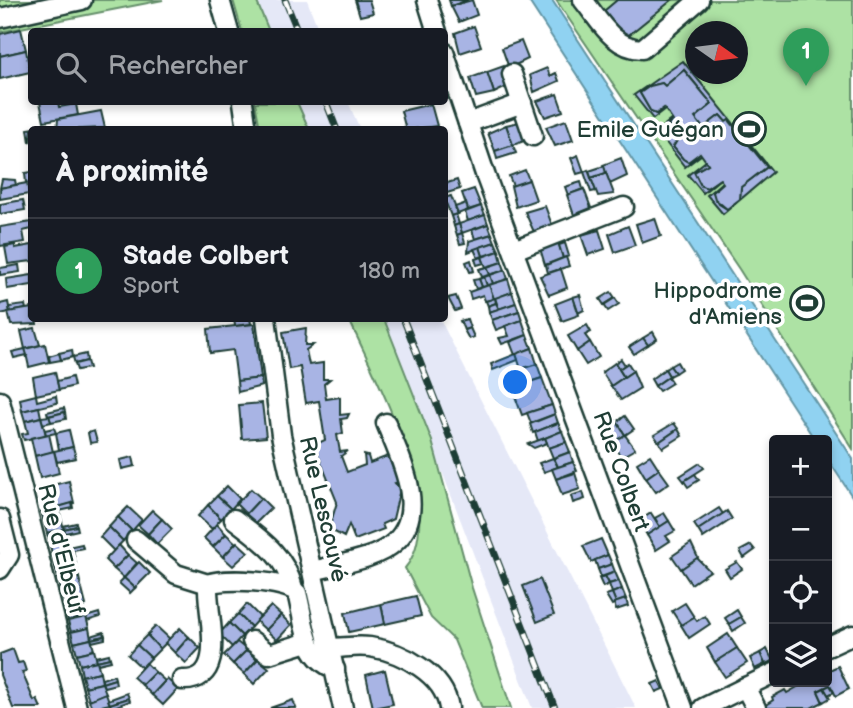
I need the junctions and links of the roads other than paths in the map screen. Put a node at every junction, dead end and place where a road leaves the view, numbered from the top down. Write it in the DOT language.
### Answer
graph roads {
  1 [pos="220,0"];
  2 [pos="427,0"];
  3 [pos="583,0"];
  4 [pos="699,0"];
  5 [pos="74,1"];
  6 [pos="0,18"];
  7 [pos="228,28"];
  8 [pos="437,28"];
  9 [pos="448,64"];
  10 [pos="512,74"];
  11 [pos="522,103"];
  12 [pos="243,105"];
  13 [pos="468,122"];
  14 [pos="246,126"];
  15 [pos="533,136"];
  16 [pos="624,207"];
  17 [pos="514,250"];
  18 [pos="266,322"];
  19 [pos="0,401"];
  20 [pos="386,423"];
  21 [pos="0,519"];
  22 [pos="234,519"];
  23 [pos="136,540"];
  24 [pos="0,569"];
  25 [pos="313,571"];
  26 [pos="208,584"];
  27 [pos="293,588"];
  28 [pos="853,635"];
  29 [pos="252,641"];
  30 [pos="308,642"];
  31 [pos="832,646"];
  32 [pos="330,648"];
  33 [pos="335,669"];
  34 [pos="769,675"];
  35 [pos="182,680"];
  36 [pos="745,687"];
  37 [pos="77,708"];
  38 [pos="343,708"];
  39 [pos="449,708"];
  40 [pos="683,708"];
  41 [pos="702,708"];
  42 [pos="756,708"];
  1 -- 7 [label="street"];
  2 -- 8 [label="street"];
  3 -- 4 [label="street"];
  5 -- 6 [label="street"];
  9 -- 13 [label="street, Rue Colbert"];
  10 -- 11 [label="street"];
  11 -- 13 [label="street"];
  11 -- 15 [label="street"];
  12 -- 14 [label="street"];
  13 -- 17 [label="street, Rue Colbert"];
  16 -- 17 [label="street"];
  17 -- 40 [label="street, Rue Colbert"];
  18 -- 25 [label="street, Rue Lescouvé"];
  19 -- 37 [label="street, Rue d'Elbeuf"];
  20 -- 25 [label="street"];
  21 -- 24 [label="street"];
  22 -- 27 [label="street"];
  23 -- 26 [label="street"];
  25 -- 32 [label="street, Rue Lescouvé"];
  26 -- 27 [label="street"];
  26 -- 35 [label="street"];
  27 -- 30 [label="street"];
  28 -- 31 [label="street"];
  29 -- 30 [label="street"];
  30 -- 33 [label="street"];
  32 -- 33 [label="street, Rue Lescouvé"];
  32 -- 39 [label="street"];
  33 -- 38 [label="street, Rue Lescouvé"];
  34 -- 36 [label="street"];
  36 -- 41 [label="street"];
  36 -- 42 [label="street"];
}
